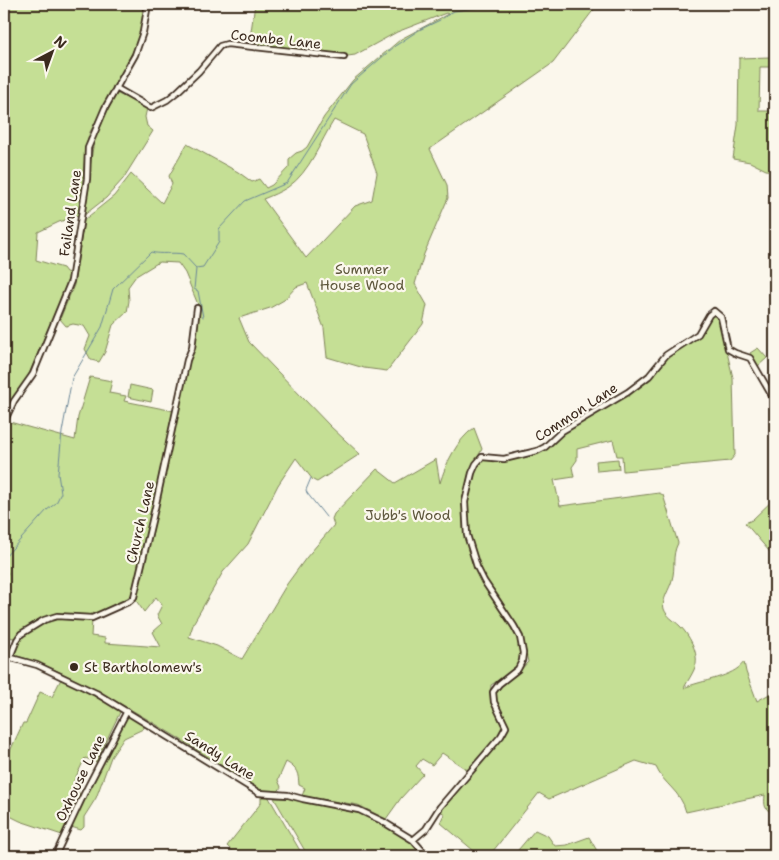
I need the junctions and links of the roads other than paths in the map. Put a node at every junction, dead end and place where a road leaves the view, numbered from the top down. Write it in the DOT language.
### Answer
graph roads {
  1 [pos="148,4"];
  2 [pos="344,57"];
  3 [pos="116,88"];
  4 [pos="197,308"];
  5 [pos="775,401"];
  6 [pos="4,422"];
  7 [pos="4,656"];
  8 [pos="10,657"];
  9 [pos="127,711"];
  10 [pos="413,840"];
  11 [pos="55,856"];
  12 [pos="427,856"];
  1 -- 3 [label="street, Failand Lane"];
  2 -- 3 [label="street, Coombe Lane"];
  3 -- 6 [label="street, Failand Lane"];
  4 -- 8 [label="street, Church Lane"];
  5 -- 10 [label="street, Common Lane"];
  7 -- 8 [label="street, Sandy Lane"];
  8 -- 9 [label="street, Sandy Lane"];
  9 -- 10 [label="street, Sandy Lane"];
  9 -- 11 [label="street, Oxhouse Lane"];
  10 -- 12 [label="street, Sandy Lane"];
}
